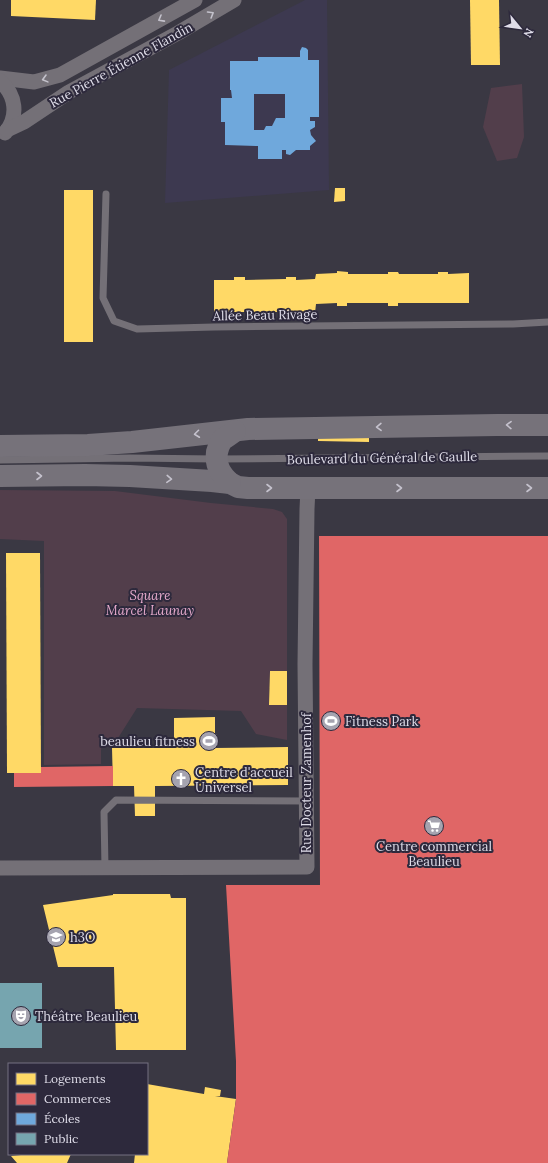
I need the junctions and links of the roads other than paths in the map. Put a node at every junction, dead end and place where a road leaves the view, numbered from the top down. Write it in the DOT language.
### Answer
graph roads {
  1 [pos="195,0"];
  2 [pos="234,0"];
  3 [pos="0,80"];
  4 [pos="4,134"];
  5 [pos="106,194"];
  6 [pos="548,322"];
  7 [pos="548,425"];
  8 [pos="235,431"];
  9 [pos="0,446"];
  10 [pos="548,456"];
  11 [pos="216,459"];
  12 [pos="0,460"];
  13 [pos="0,476"];
  14 [pos="230,483"];
  15 [pos="308,488"];
  16 [pos="548,488"];
  17 [pos="307,801"];
  18 [pos="0,868"];
  19 [pos="105,868"];
  1 -- 3 [label="street, Rue Pierre Étienne Flandin, one-way"];
  4 -- 2 [label="street, Rue Pierre Étienne Flandin, one-way"];
  3 -- 4 [label="street"];
  5 -- 6 [label="lane, Allée Beau Rivage"];
  7 -- 8 [label="main road, one-way"];
  8 -- 9 [label="main road, one-way"];
  8 -- 11 [label="main road"];
  10 -- 11 [label="lane, Boulevard du Général de Gaulle"];
  11 -- 12 [label="lane, Boulevard du Général de Gaulle"];
  11 -- 14 [label="main road"];
  13 -- 14 [label="main road, one-way"];
  14 -- 15 [label="main road, one-way"];
  15 -- 16 [label="main road, one-way"];
  15 -- 17 [label="street, Rue Docteur Zamenhof"];
  17 -- 19 [label="lane"];
  17 -- 19 [label="street, Rue Docteur Zamenhof"];
  18 -- 19 [label="street, Rue Docteur Zamenhof"];
}
